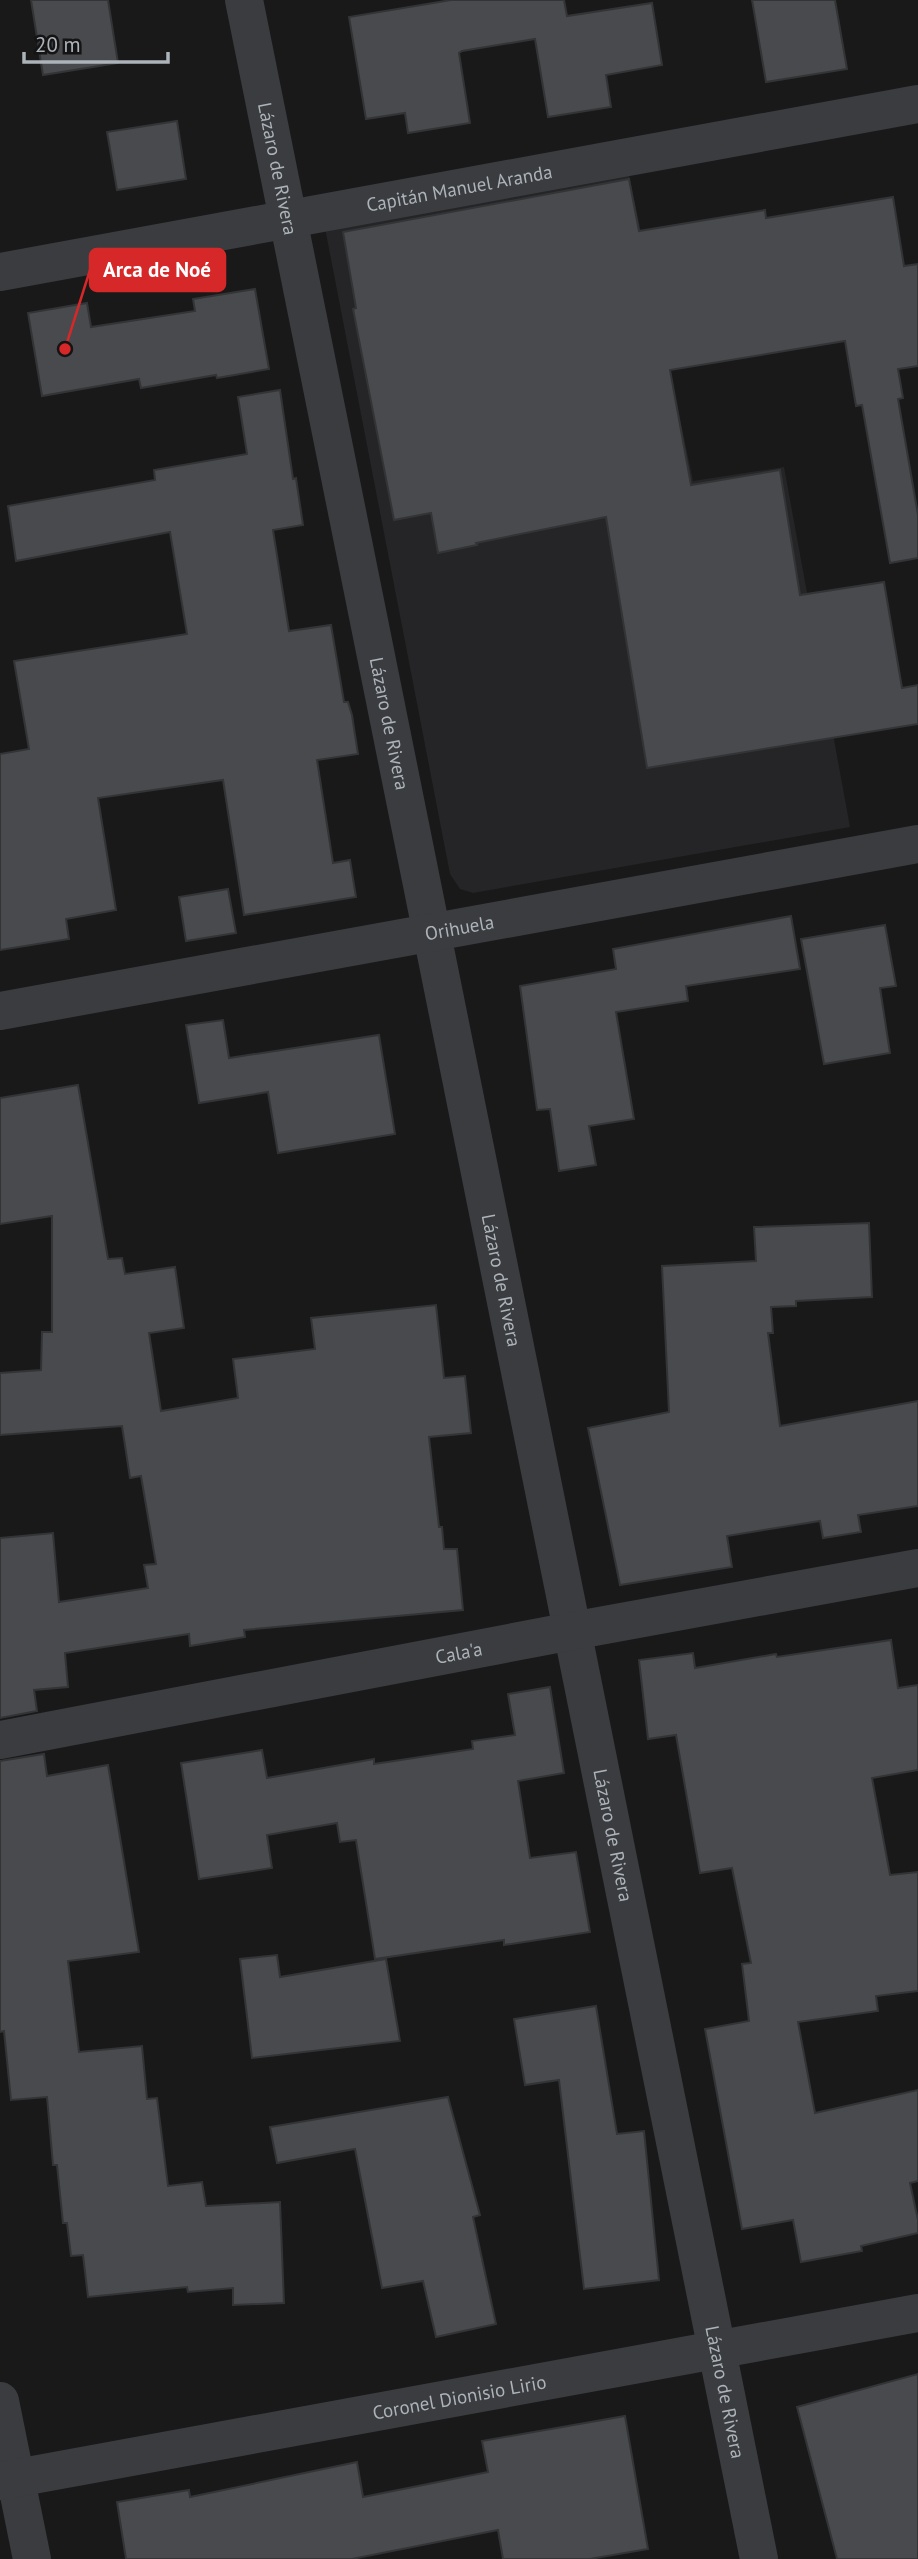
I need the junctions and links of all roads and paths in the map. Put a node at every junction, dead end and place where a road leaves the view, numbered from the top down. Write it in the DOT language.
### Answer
graph roads {
  1 [pos="244,0"];
  2 [pos="918,104"];
  3 [pos="289,219"];
  4 [pos="0,272"];
  5 [pos="918,844"];
  6 [pos="432,932"];
  7 [pos="0,1011"];
  8 [pos="918,1568"];
  9 [pos="572,1630"];
  10 [pos="0,1740"];
  11 [pos="918,2313"];
  12 [pos="717,2350"];
  13 [pos="0,2400"];
  14 [pos="8,2480"];
  15 [pos="32,2559"];
  16 [pos="759,2559"];
  1 -- 3 [label="street, Lázaro de Rivera"];
  2 -- 3 [label="street, Capitán Manuel Aranda"];
  3 -- 4 [label="street, Capitán Manuel Aranda"];
  3 -- 6 [label="street, Lázaro de Rivera"];
  5 -- 6 [label="street, Orihuela"];
  6 -- 7 [label="street, Orihuela"];
  6 -- 9 [label="street, Lázaro de Rivera"];
  8 -- 9 [label="street, Cala'a"];
  9 -- 10 [label="street, Cala'a"];
  9 -- 12 [label="street, Lázaro de Rivera"];
  11 -- 12 [label="street, Coronel Dionisio Lirio"];
  12 -- 14 [label="street, Coronel Dionisio Lirio"];
  12 -- 16 [label="street, Lázaro de Rivera"];
  13 -- 14 [label="street"];
  14 -- 15 [label="street"];
}
